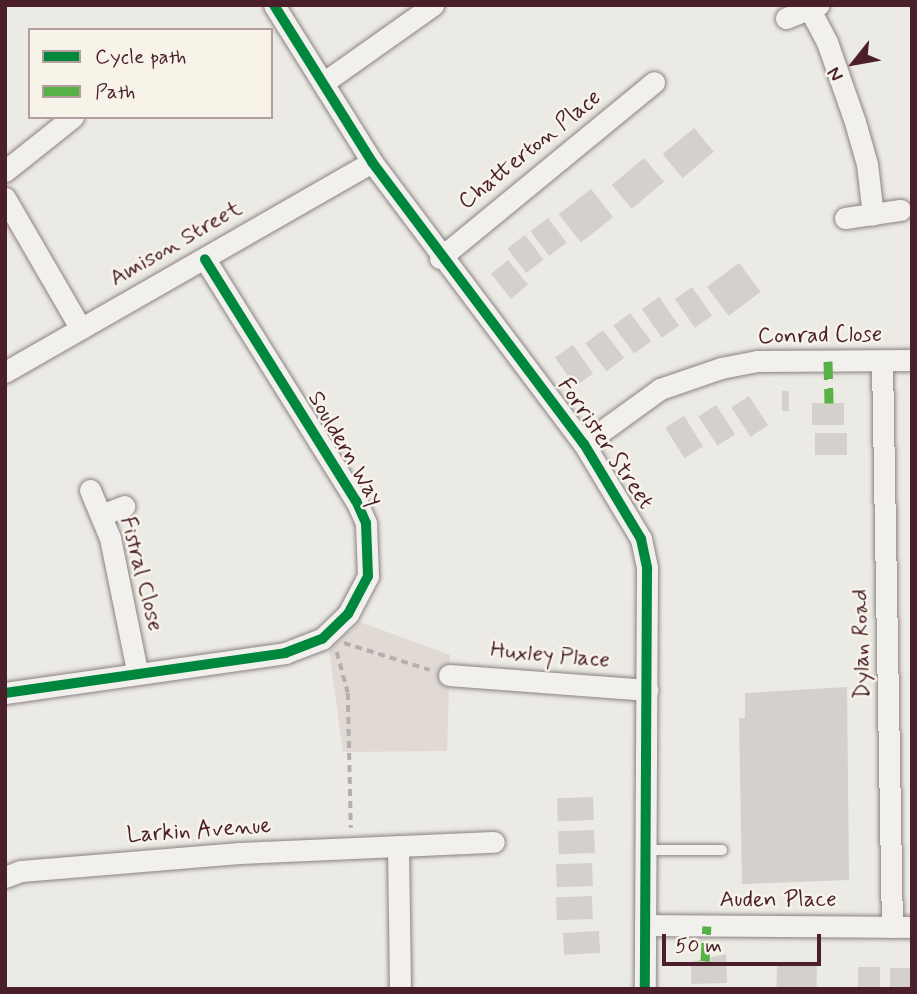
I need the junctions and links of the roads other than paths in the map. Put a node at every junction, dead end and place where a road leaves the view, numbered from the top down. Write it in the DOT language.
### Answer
graph roads {
  1 [pos="274,5"];
  2 [pos="433,5"];
  3 [pos="814,8"];
  4 [pos="786,18"];
  5 [pos="654,82"];
  6 [pos="323,83"];
  7 [pos="70,119"];
  8 [pos="372,162"];
  9 [pos="5,171"];
  10 [pos="5,198"];
  11 [pos="900,210"];
  12 [pos="873,215"];
  13 [pos="845,218"];
  14 [pos="440,258"];
  15 [pos="205,259"];
  16 [pos="80,328"];
  17 [pos="882,360"];
  18 [pos="912,360"];
  19 [pos="5,372"];
  20 [pos="584,444"];
  21 [pos="90,490"];
  22 [pos="124,506"];
  23 [pos="101,516"];
  24 [pos="137,671"];
  25 [pos="449,675"];
  26 [pos="647,690"];
  27 [pos="5,693"];
  28 [pos="494,842"];
  29 [pos="398,846"];
  30 [pos="646,850"];
  31 [pos="722,850"];
  32 [pos="5,877"];
  33 [pos="645,925"];
  34 [pos="902,927"];
  35 [pos="400,989"];
  36 [pos="645,989"];
  1 -- 6 [label="street, Forrister Street"];
  2 -- 6 [label="street"];
  3 -- 4 [label="street"];
  3 -- 12 [label="street"];
  5 -- 14 [label="street, Chatterton Place"];
  6 -- 8 [label="street, Forrister Street"];
  7 -- 9 [label="street"];
  8 -- 14 [label="street, Forrister Street"];
  8 -- 15 [label="street, Amison Street"];
  10 -- 16 [label="street"];
  11 -- 12 [label="street"];
  12 -- 13 [label="street"];
  14 -- 20 [label="street, Forrister Street"];
  15 -- 16 [label="street, Amison Street"];
  15 -- 24 [label="street, Souldern Way"];
  16 -- 19 [label="street, Amison Street"];
  17 -- 18 [label="street, Conrad Close"];
  17 -- 20 [label="street, Conrad Close"];
  17 -- 34 [label="street, Dylan Road"];
  20 -- 26 [label="street, Forrister Street"];
  21 -- 23 [label="street, Fistral Close"];
  22 -- 23 [label="street"];
  23 -- 24 [label="street, Fistral Close"];
  24 -- 27 [label="street, Souldern Way"];
  25 -- 26 [label="street, Huxley Place"];
  26 -- 30 [label="street, Forrister Street"];
  28 -- 29 [label="street, Larkin Avenue"];
  29 -- 32 [label="street, Larkin Avenue"];
  29 -- 35 [label="street"];
  30 -- 31 [label="lane"];
  30 -- 33 [label="street, Forrister Street"];
  33 -- 34 [label="street, Auden Place"];
  33 -- 36 [label="street, Forrister Street"];
}
